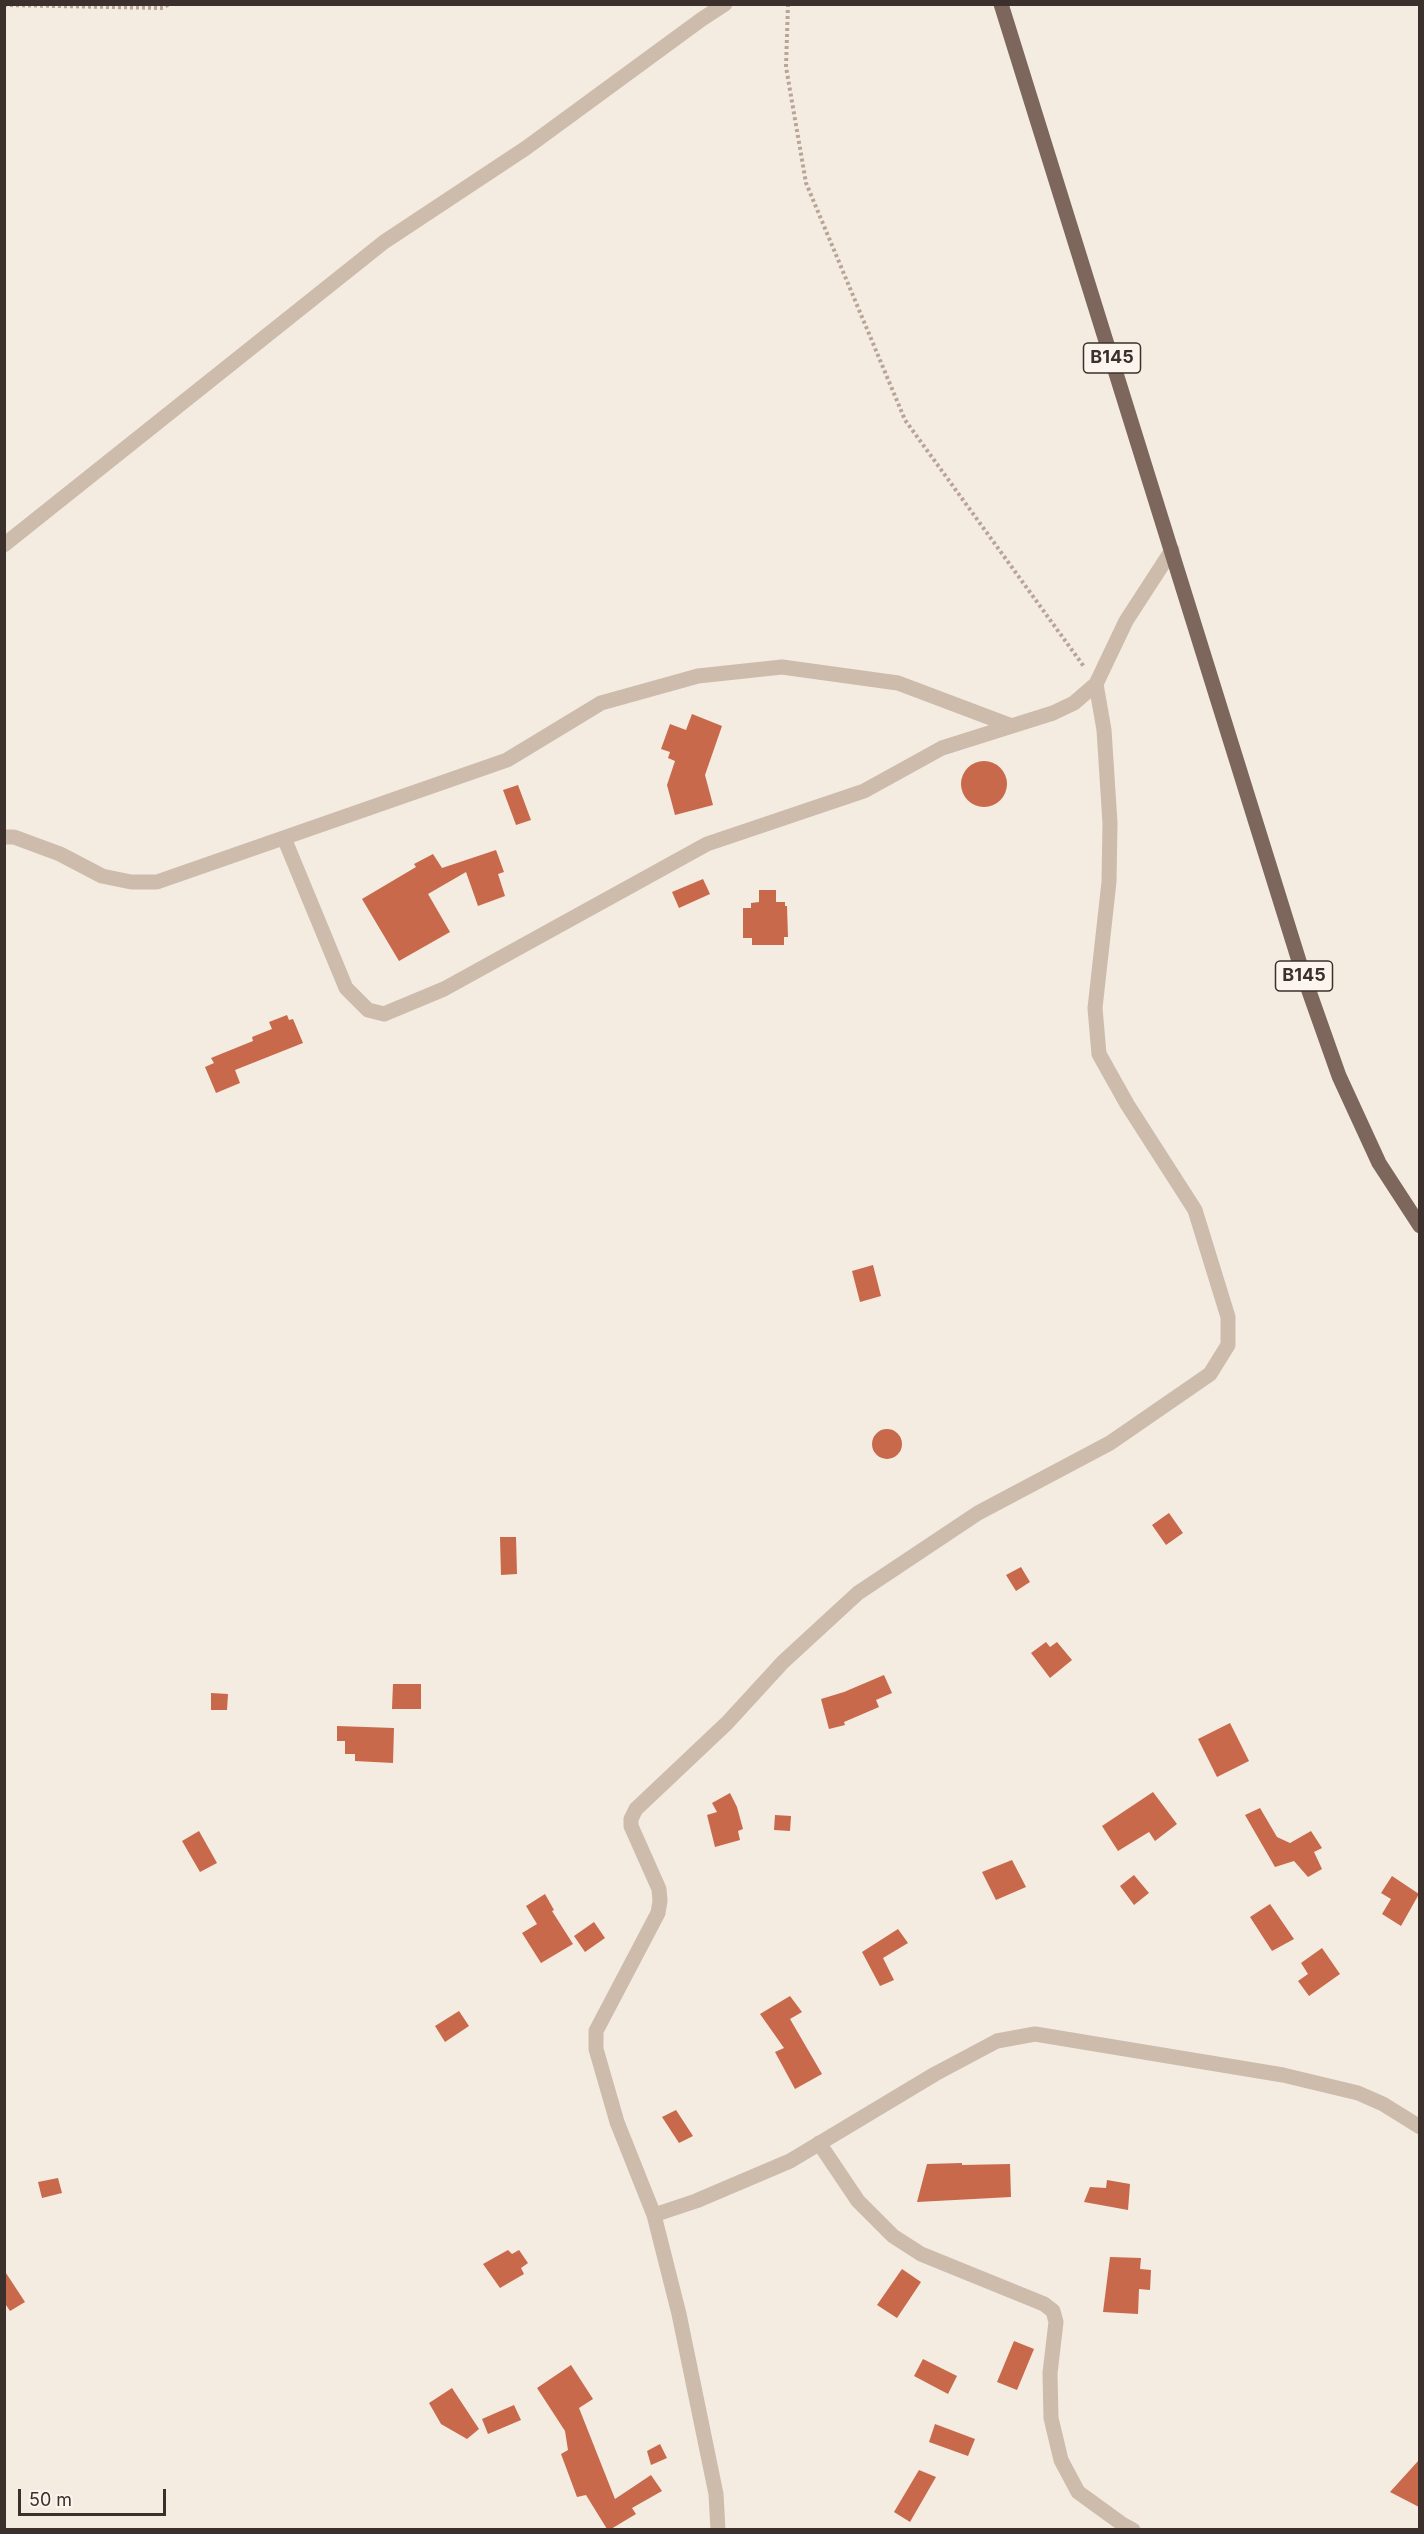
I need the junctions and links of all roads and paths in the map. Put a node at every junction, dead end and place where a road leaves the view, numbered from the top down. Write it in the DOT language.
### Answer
graph roads {
  1 [pos="169,4"];
  2 [pos="725,4"];
  3 [pos="788,4"];
  4 [pos="1002,4"];
  5 [pos="4,5"];
  6 [pos="4,545"];
  7 [pos="1172,550"];
  8 [pos="1096,684"];
  9 [pos="1012,726"];
  10 [pos="4,837"];
  11 [pos="284,838"];
  12 [pos="1419,1226"];
  13 [pos="1419,2127"];
  14 [pos="819,2143"];
  15 [pos="654,2215"];
  16 [pos="718,2529"];
  17 [pos="1133,2529"];
  1 -- 5 [label="path"];
  2 -- 6 [label="street"];
  3 -- 8 [label="path"];
  4 -- 7 [label="main road, B145"];
  7 -- 8 [label="street"];
  7 -- 12 [label="main road, B145"];
  8 -- 9 [label="street"];
  8 -- 15 [label="street"];
  9 -- 11 [label="street"];
  9 -- 11 [label="street"];
  10 -- 11 [label="street"];
  13 -- 14 [label="street"];
  14 -- 15 [label="street"];
  14 -- 17 [label="street"];
  15 -- 16 [label="street"];
}
